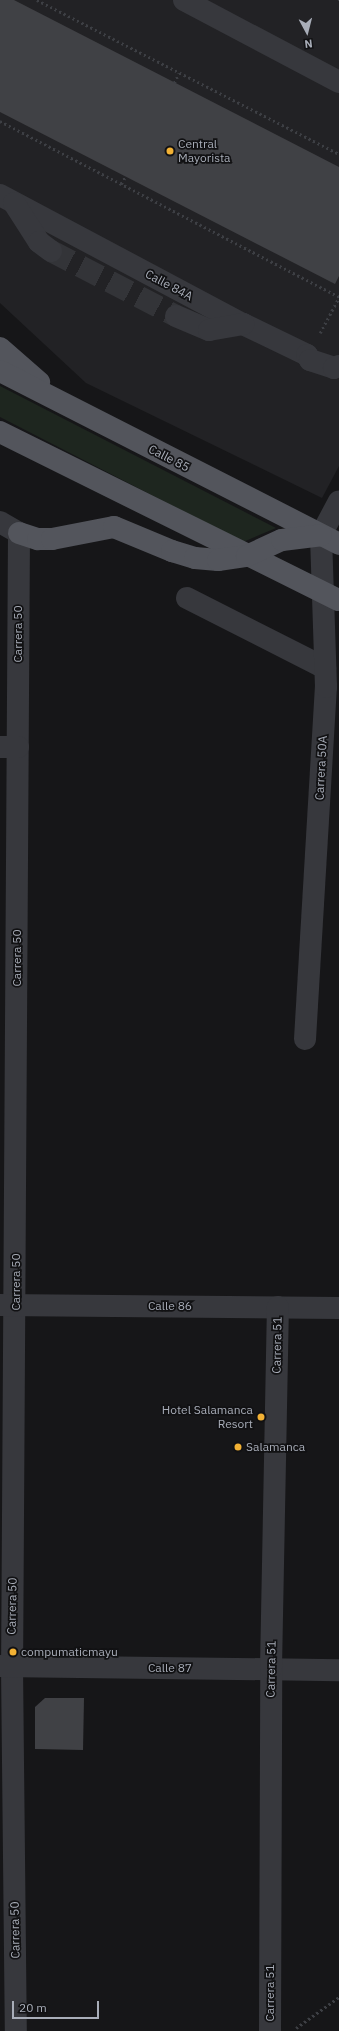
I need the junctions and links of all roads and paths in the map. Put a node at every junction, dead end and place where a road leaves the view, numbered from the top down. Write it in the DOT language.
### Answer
graph roads {
  1 [pos="37,0"];
  2 [pos="184,0"];
  3 [pos="179,73"];
  4 [pos="339,82"];
  5 [pos="174,83"];
  6 [pos="0,121"];
  7 [pos="339,154"];
  8 [pos="125,176"];
  9 [pos="121,184"];
  10 [pos="7,199"];
  11 [pos="51,251"];
  12 [pos="339,297"];
  13 [pos="176,316"];
  14 [pos="243,324"];
  15 [pos="0,348"];
  16 [pos="307,355"];
  17 [pos="339,366"];
  18 [pos="0,371"];
  19 [pos="64,404"];
  20 [pos="0,432"];
  21 [pos="339,501"];
  22 [pos="0,522"];
  23 [pos="19,533"];
  24 [pos="330,539"];
  25 [pos="247,556"];
  26 [pos="331,596"];
  27 [pos="187,598"];
  28 [pos="325,668"];
  29 [pos="9,747"];
  30 [pos="8,1021"];
  31 [pos="305,1039"];
  32 [pos="8,1305"];
  33 [pos="278,1307"];
  34 [pos="339,1308"];
  35 [pos="6,1666"];
  36 [pos="271,1668"];
  37 [pos="339,1670"];
  38 [pos="339,1996"];
  39 [pos="16,2031"];
  40 [pos="270,2031"];
  41 [pos="291,2031"];
  1 -- 3 [label="path"];
  2 -- 4 [label="street"];
  3 -- 5 [label="path"];
  3 -- 7 [label="path"];
  6 -- 9 [label="path"];
  8 -- 9 [label="path"];
  9 -- 12 [label="path"];
  10 -- 11 [label="street"];
  10 -- 14 [label="street, Calle 84A"];
  12 -- 16 [label="path"];
  13 -- 14 [label="street"];
  14 -- 16 [label="street, Calle 84A"];
  15 -- 19 [label="main road"];
  16 -- 17 [label="street, Calle 84A"];
  18 -- 19 [label="main road, Calle 85"];
  19 -- 24 [label="main road, Calle 85"];
  20 -- 25 [label="main road"];
  21 -- 24 [label="street, Carrera 50A"];
  22 -- 23 [label="street"];
  23 -- 25 [label="main road"];
  23 -- 29 [label="street, Carrera 50"];
  24 -- 25 [label="main road"];
  24 -- 26 [label="street, Carrera 50A"];
  25 -- 26 [label="main road"];
  26 -- 28 [label="street, Carrera 50A"];
  27 -- 28 [label="street"];
  28 -- 31 [label="street, Carrera 50A"];
  29 -- 30 [label="street, Carrera 50"];
  30 -- 32 [label="street, Carrera 50"];
  32 -- 33 [label="street, Calle 86"];
  32 -- 35 [label="street, Carrera 50"];
  33 -- 34 [label="street, Calle 86"];
  33 -- 36 [label="street, Carrera 51"];
  35 -- 36 [label="street, Calle 87"];
  35 -- 39 [label="street, Carrera 50"];
  36 -- 37 [label="street, Calle 87"];
  36 -- 40 [label="street, Carrera 51"];
  38 -- 41 [label="path"];
}
